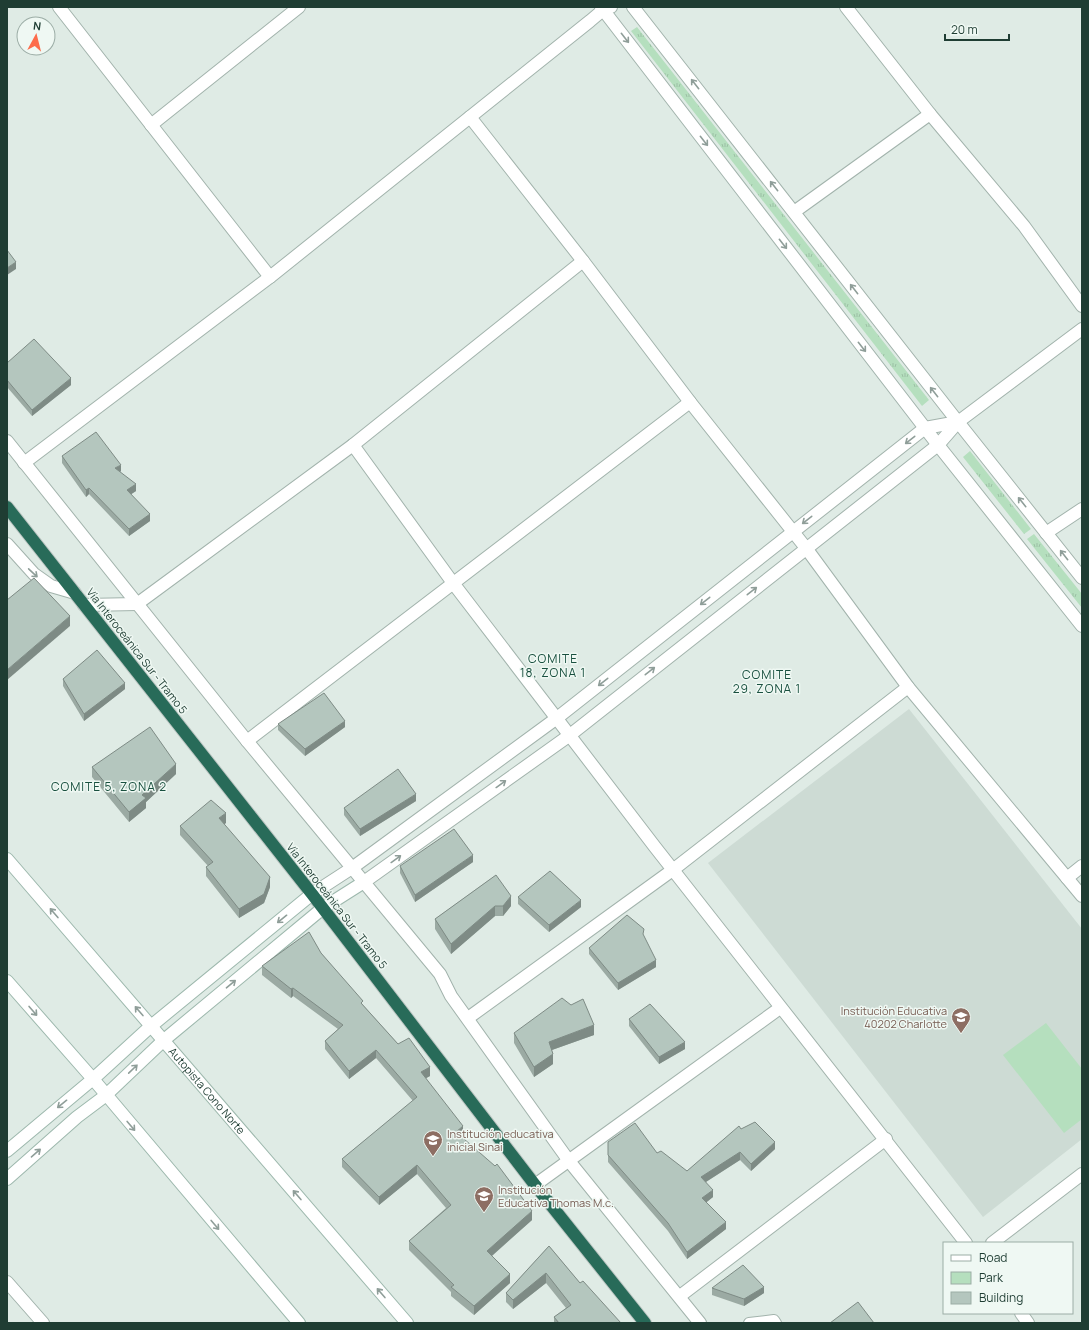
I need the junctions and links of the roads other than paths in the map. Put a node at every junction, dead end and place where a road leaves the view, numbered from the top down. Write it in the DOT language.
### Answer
graph roads {
  1 [pos="59,7"];
  2 [pos="299,7"];
  3 [pos="633,7"];
  4 [pos="846,7"];
  5 [pos="605,8"];
  6 [pos="930,114"];
  7 [pos="470,117"];
  8 [pos="151,125"];
  9 [pos="794,212"];
  10 [pos="583,261"];
  11 [pos="270,278"];
  12 [pos="1082,306"];
  13 [pos="1082,329"];
  14 [pos="690,402"];
  15 [pos="958,422"];
  16 [pos="925,428"];
  17 [pos="7,441"];
  18 [pos="353,445"];
  19 [pos="938,445"];
  20 [pos="24,463"];
  21 [pos="7,507"];
  22 [pos="1082,509"];
  23 [pos="793,531"];
  24 [pos="1046,533"];
  25 [pos="7,544"];
  26 [pos="806,548"];
  27 [pos="1082,578"];
  28 [pos="453,583"];
  29 [pos="75,593"];
  30 [pos="137,604"];
  31 [pos="84,605"];
  32 [pos="1082,626"];
  33 [pos="908,687"];
  34 [pos="557,718"];
  35 [pos="570,735"];
  36 [pos="247,741"];
  37 [pos="7,859"];
  38 [pos="1082,866"];
  39 [pos="352,868"];
  40 [pos="674,869"];
  41 [pos="1067,878"];
  42 [pos="364,882"];
  43 [pos="1081,892"];
  44 [pos="312,894"];
  45 [pos="323,908"];
  46 [pos="7,982"];
  47 [pos="780,1008"];
  48 [pos="468,1018"];
  49 [pos="151,1026"];
  50 [pos="164,1040"];
  51 [pos="93,1080"];
  52 [pos="105,1096"];
  53 [pos="886,1139"];
  54 [pos="7,1151"];
  55 [pos="569,1161"];
  56 [pos="1082,1174"];
  57 [pos="7,1179"];
  58 [pos="536,1185"];
  59 [pos="965,1242"];
  60 [pos="993,1242"];
  61 [pos="7,1282"];
  62 [pos="680,1296"];
  63 [pos="1022,1314"];
  64 [pos="42,1323"];
  65 [pos="299,1323"];
  66 [pos="407,1323"];
  67 [pos="646,1323"];
  68 [pos="700,1323"];
  69 [pos="749,1323"];
  70 [pos="776,1323"];
  71 [pos="1028,1323"];
  1 -- 8 [label="street"];
  2 -- 8 [label="street"];
  9 -- 3 [label="street, one-way"];
  4 -- 6 [label="street"];
  5 -- 7 [label="street"];
  5 -- 16 [label="street, one-way"];
  6 -- 9 [label="street"];
  6 -- 12 [label="street"];
  7 -- 10 [label="street"];
  7 -- 11 [label="street"];
  8 -- 11 [label="street"];
  15 -- 9 [label="street, one-way"];
  10 -- 14 [label="street"];
  10 -- 18 [label="street"];
  11 -- 20 [label="street"];
  13 -- 15 [label="street"];
  14 -- 23 [label="street"];
  14 -- 28 [label="street"];
  15 -- 16 [label="street"];
  15 -- 19 [label="street"];
  24 -- 15 [label="street, one-way"];
  16 -- 19 [label="street"];
  16 -- 23 [label="street, one-way"];
  17 -- 20 [label="street"];
  18 -- 28 [label="street"];
  18 -- 30 [label="street"];
  19 -- 26 [label="street"];
  19 -- 32 [label="street"];
  20 -- 30 [label="street"];
  21 -- 29 [label="highway, Vía Interoceánica Sur - Tramo 5"];
  22 -- 24 [label="street"];
  23 -- 26 [label="street"];
  23 -- 34 [label="street, one-way"];
  27 -- 24 [label="street, one-way"];
  25 -- 29 [label="street, one-way"];
  26 -- 33 [label="street"];
  35 -- 26 [label="street, one-way"];
  28 -- 34 [label="street"];
  28 -- 36 [label="street"];
  29 -- 31 [label="highway, Vía Interoceánica Sur - Tramo 5"];
  30 -- 31 [label="street"];
  30 -- 36 [label="street"];
  31 -- 44 [label="highway, Vía Interoceánica Sur - Tramo 5"];
  33 -- 40 [label="street"];
  33 -- 41 [label="street"];
  34 -- 35 [label="street"];
  34 -- 39 [label="street"];
  35 -- 40 [label="street"];
  42 -- 35 [label="street, one-way"];
  36 -- 39 [label="street"];
  49 -- 37 [label="street, Autopista Cono Norte, one-way"];
  38 -- 41 [label="street"];
  39 -- 42 [label="street"];
  39 -- 44 [label="street"];
  40 -- 47 [label="street"];
  40 -- 48 [label="street"];
  41 -- 43 [label="street"];
  42 -- 45 [label="street"];
  42 -- 48 [label="street"];
  44 -- 45 [label="highway, Vía Interoceánica Sur - Tramo 5"];
  44 -- 49 [label="street, one-way"];
  50 -- 45 [label="street, one-way"];
  45 -- 58 [label="highway, Vía Interoceánica Sur - Tramo 5"];
  46 -- 51 [label="street, one-way"];
  47 -- 53 [label="street"];
  47 -- 55 [label="street"];
  48 -- 55 [label="street"];
  49 -- 50 [label="street, Autopista Cono Norte"];
  49 -- 51 [label="street"];
  52 -- 50 [label="street, one-way"];
  66 -- 50 [label="street, Autopista Cono Norte, one-way"];
  51 -- 52 [label="street"];
  51 -- 54 [label="street, one-way"];
  57 -- 52 [label="street, one-way"];
  52 -- 65 [label="street, one-way"];
  53 -- 59 [label="street"];
  53 -- 62 [label="street"];
  55 -- 58 [label="street"];
  55 -- 62 [label="street"];
  56 -- 60 [label="street"];
  58 -- 67 [label="highway, Vía Interoceánica Sur - Tramo 5"];
  61 -- 64 [label="street"];
  62 -- 68 [label="street"];
  63 -- 71 [label="street"];
  69 -- 70 [label="lane"];
}
